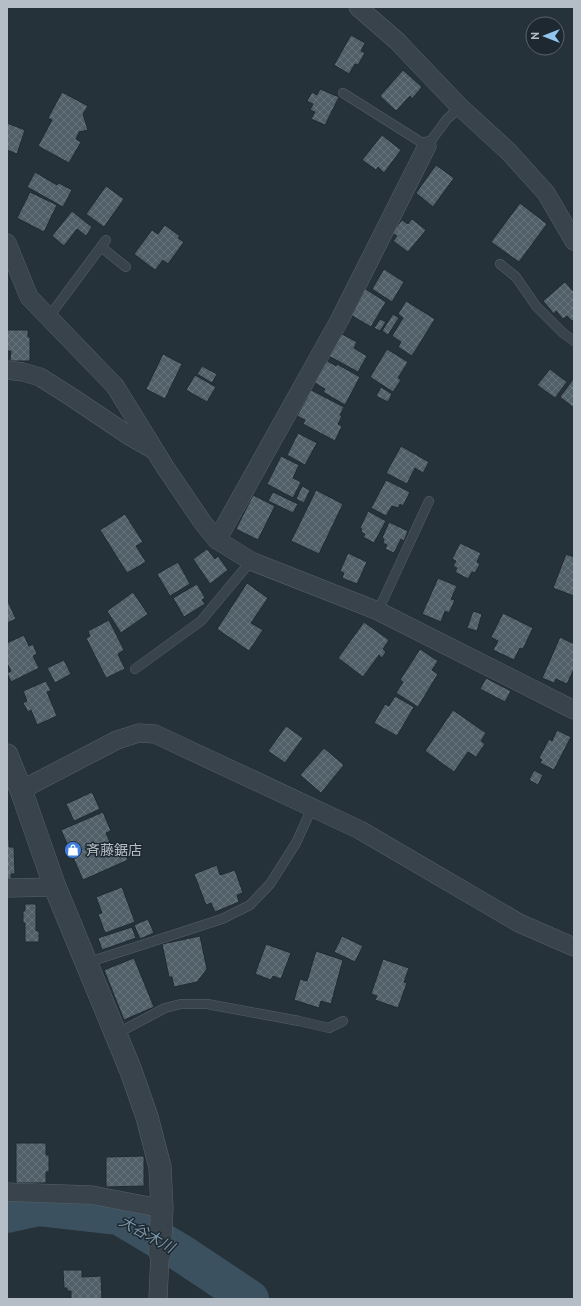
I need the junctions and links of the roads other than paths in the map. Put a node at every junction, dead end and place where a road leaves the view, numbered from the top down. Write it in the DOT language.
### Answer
graph roads {
  1 [pos="358,7"];
  2 [pos="343,92"];
  3 [pos="460,107"];
  4 [pos="427,146"];
  5 [pos="574,241"];
  6 [pos="7,243"];
  7 [pos="500,264"];
  8 [pos="126,267"];
  9 [pos="48,318"];
  10 [pos="574,341"];
  11 [pos="7,370"];
  12 [pos="155,450"];
  13 [pos="430,501"];
  14 [pos="217,540"];
  15 [pos="251,561"];
  16 [pos="378,610"];
  17 [pos="135,669"];
  18 [pos="574,710"];
  19 [pos="7,755"];
  20 [pos="21,790"];
  21 [pos="312,808"];
  22 [pos="56,887"];
  23 [pos="7,888"];
  24 [pos="574,947"];
  25 [pos="86,963"];
  26 [pos="343,1021"];
  27 [pos="116,1034"];
  28 [pos="7,1192"];
  29 [pos="162,1217"];
  30 [pos="160,1253"];
  31 [pos="158,1299"];
  1 -- 3 [label="street"];
  2 -- 4 [label="lane"];
  3 -- 4 [label="lane"];
  3 -- 5 [label="street"];
  4 -- 14 [label="street"];
  6 -- 9 [label="street"];
  7 -- 10 [label="lane"];
  8 -- 9 [label="lane"];
  9 -- 12 [label="street"];
  11 -- 12 [label="street"];
  12 -- 14 [label="street"];
  13 -- 16 [label="lane"];
  14 -- 15 [label="street"];
  15 -- 16 [label="street"];
  15 -- 17 [label="lane"];
  16 -- 18 [label="street"];
  19 -- 20 [label="street"];
  20 -- 21 [label="street"];
  20 -- 22 [label="street"];
  21 -- 24 [label="street"];
  21 -- 25 [label="lane"];
  22 -- 23 [label="street"];
  22 -- 25 [label="street"];
  25 -- 27 [label="street"];
  26 -- 27 [label="lane"];
  27 -- 29 [label="street"];
  28 -- 29 [label="street"];
  29 -- 30 [label="street"];
  30 -- 31 [label="street"];
}
